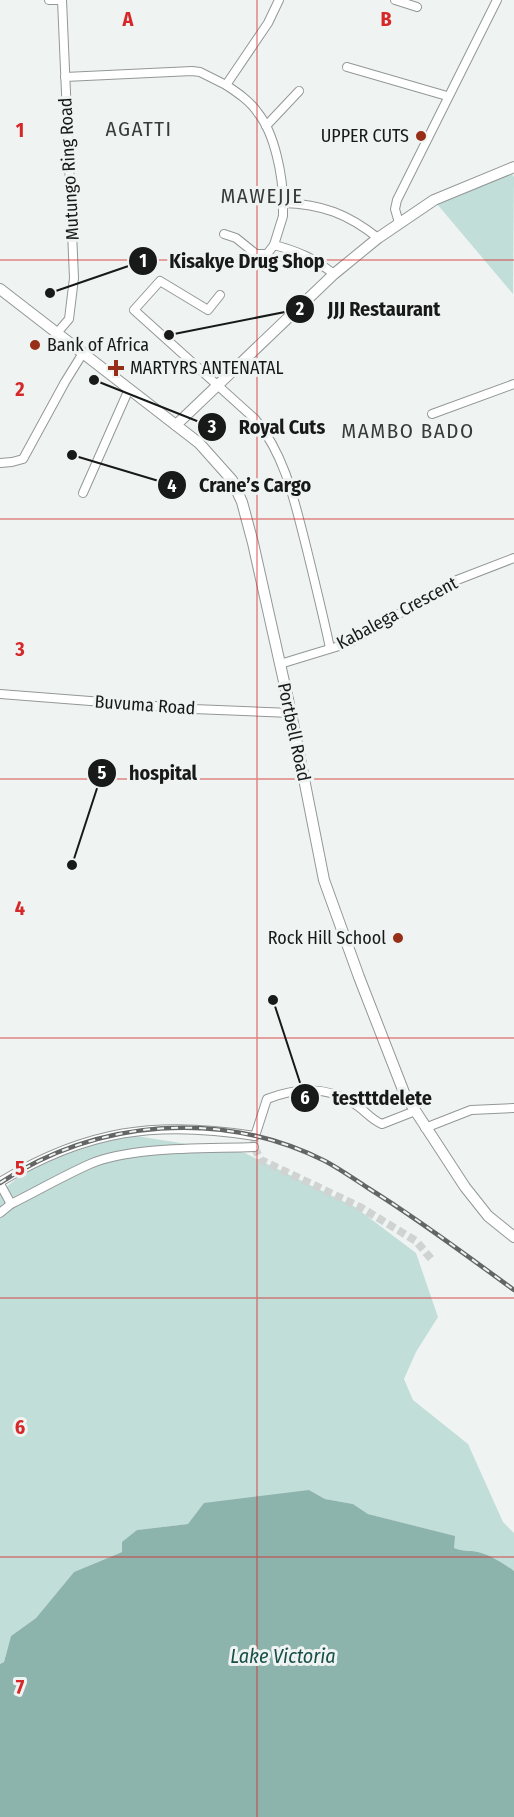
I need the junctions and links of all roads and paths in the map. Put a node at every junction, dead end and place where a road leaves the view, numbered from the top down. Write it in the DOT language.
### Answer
graph roads {
  1 [pos="49,0"];
  2 [pos="62,0"];
  3 [pos="279,0"];
  4 [pos="395,0"];
  5 [pos="497,0"];
  6 [pos="417,7"];
  7 [pos="347,67"];
  8 [pos="64,77"];
  9 [pos="226,85"];
  10 [pos="299,91"];
  11 [pos="447,96"];
  12 [pos="266,126"];
  13 [pos="514,167"];
  14 [pos="283,203"];
  15 [pos="399,223"];
  16 [pos="224,234"];
  17 [pos="378,238"];
  18 [pos="274,245"];
  19 [pos="334,274"];
  20 [pos="0,289"];
  21 [pos="220,295"];
  22 [pos="57,333"];
  23 [pos="83,353"];
  24 [pos="514,384"];
  25 [pos="218,385"];
  26 [pos="129,389"];
  27 [pos="432,414"];
  28 [pos="176,425"];
  29 [pos="0,463"];
  30 [pos="83,494"];
  31 [pos="514,558"];
  32 [pos="330,648"];
  33 [pos="280,664"];
  34 [pos="0,694"];
  35 [pos="291,713"];
  36 [pos="514,1108"];
  37 [pos="415,1111"];
  38 [pos="425,1128"];
  39 [pos="254,1147"];
  40 [pos="0,1183"];
  41 [pos="11,1204"];
  42 [pos="0,1213"];
  43 [pos="514,1237"];
  1 -- 2 [label="street"];
  2 -- 8 [label="street, Mutungo Ring Road"];
  3 -- 9 [label="street"];
  4 -- 6 [label="street"];
  5 -- 11 [label="street"];
  7 -- 11 [label="street"];
  8 -- 9 [label="street"];
  8 -- 22 [label="street, Mutungo Ring Road"];
  9 -- 12 [label="street"];
  10 -- 12 [label="street"];
  11 -- 15 [label="street"];
  12 -- 14 [label="street"];
  13 -- 15 [label="main road"];
  14 -- 17 [label="street"];
  14 -- 18 [label="street"];
  15 -- 17 [label="main road"];
  16 -- 18 [label="street"];
  17 -- 19 [label="main road"];
  18 -- 19 [label="street"];
  19 -- 25 [label="main road"];
  20 -- 22 [label="main road, Portbell Road"];
  21 -- 25 [label="street"];
  22 -- 23 [label="main road, Portbell Road"];
  23 -- 26 [label="main road, Portbell Road"];
  23 -- 29 [label="street"];
  24 -- 27 [label="street"];
  25 -- 28 [label="main road"];
  25 -- 32 [label="street"];
  26 -- 28 [label="main road, Portbell Road"];
  26 -- 30 [label="street"];
  28 -- 33 [label="main road, Portbell Road"];
  31 -- 32 [label="street, Kabalega Crescent"];
  32 -- 33 [label="street, Kabalega Crescent"];
  33 -- 35 [label="main road, Portbell Road"];
  34 -- 35 [label="street, Buvuma Road"];
  35 -- 37 [label="main road, Portbell Road"];
  36 -- 38 [label="street"];
  37 -- 38 [label="main road, Portbell Road"];
  37 -- 40 [label="street"];
  38 -- 43 [label="main road, Portbell Road"];
  39 -- 41 [label="street"];
  40 -- 41 [label="street"];
  41 -- 42 [label="street"];
}
